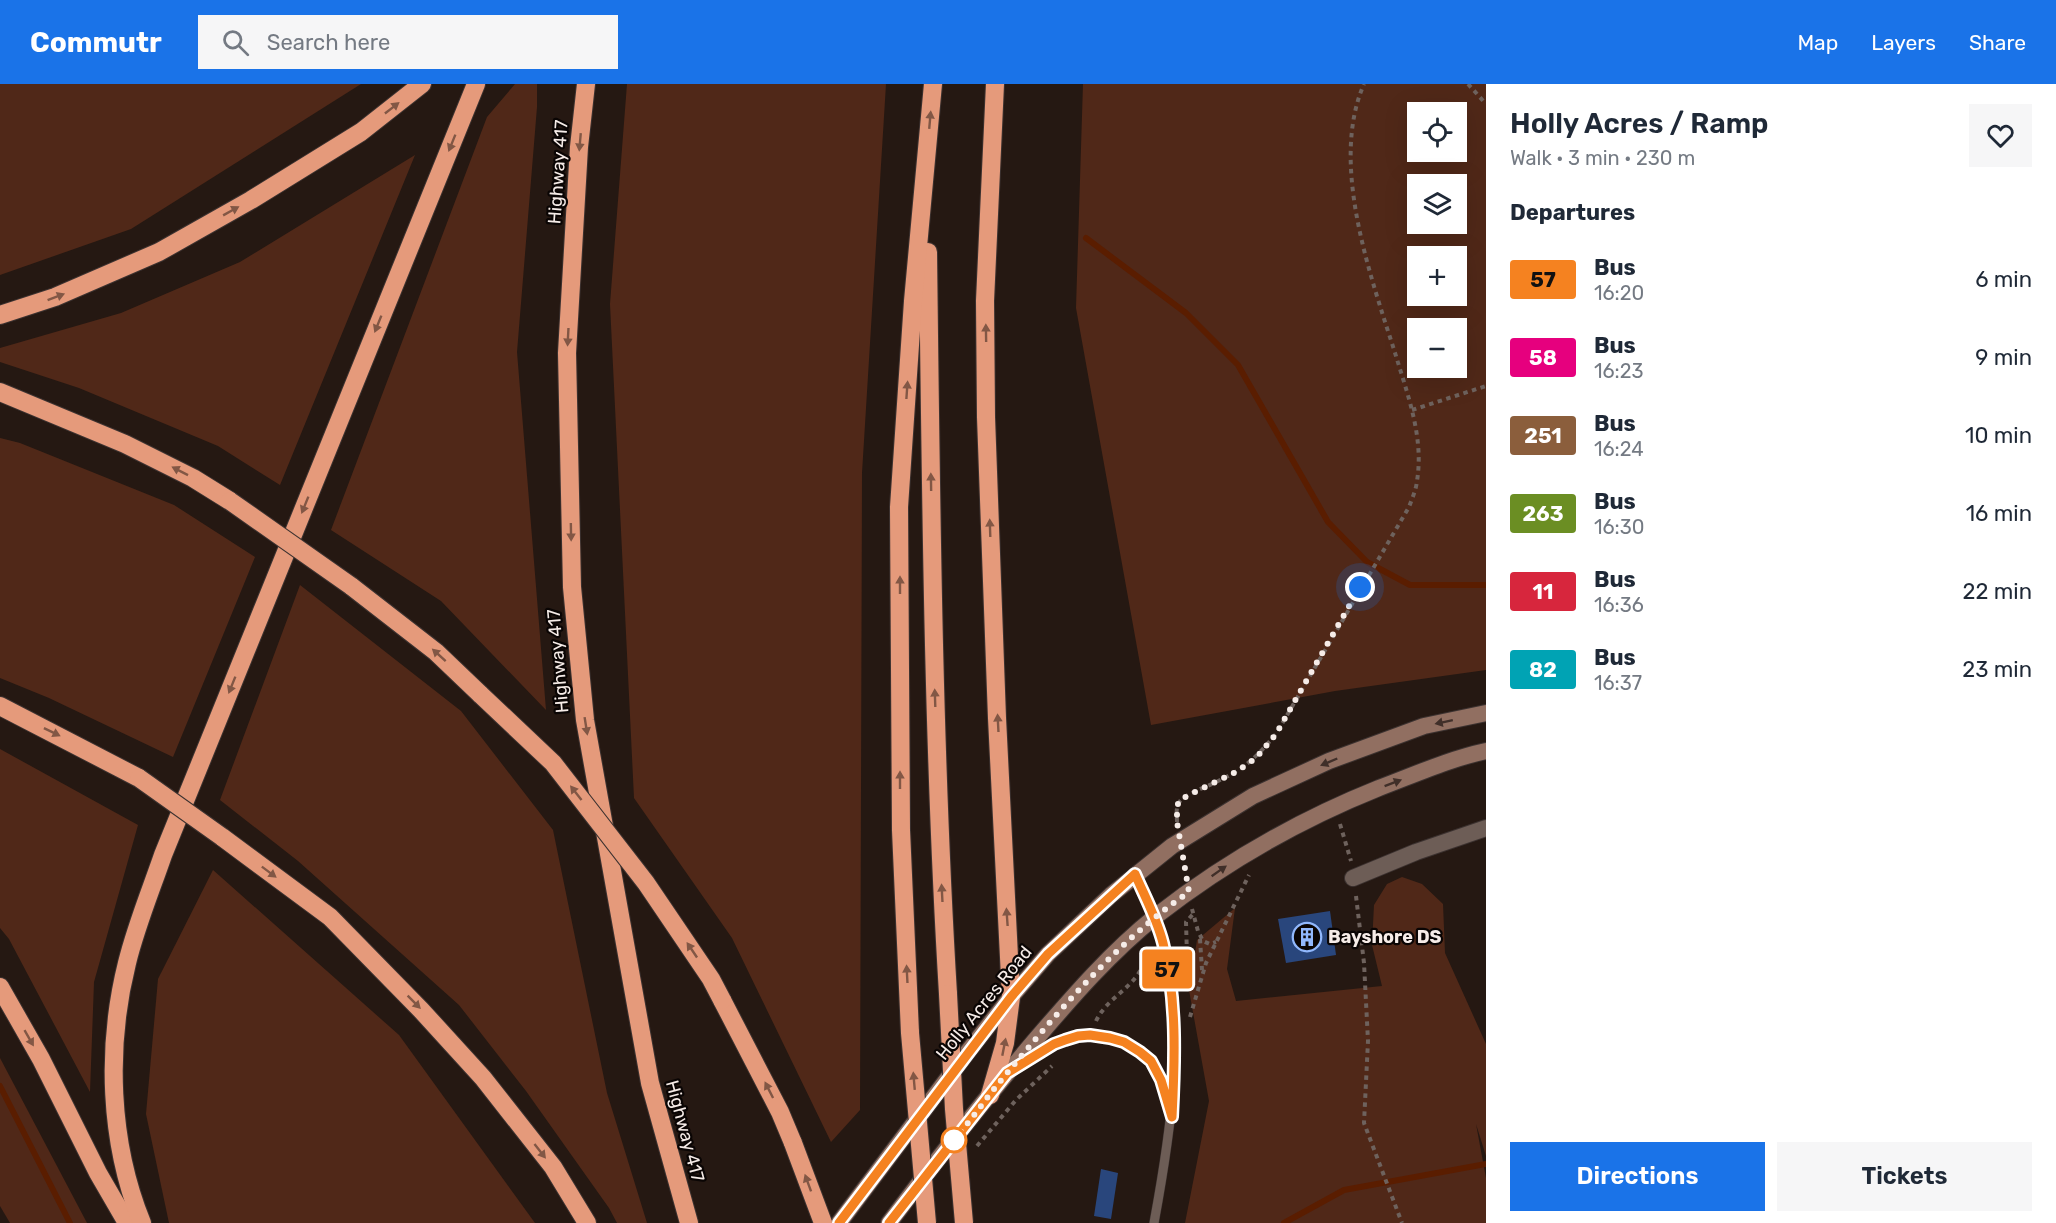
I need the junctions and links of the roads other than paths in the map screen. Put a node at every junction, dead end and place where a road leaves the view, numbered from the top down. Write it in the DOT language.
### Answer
graph roads {
  1 [pos="422,84"];
  2 [pos="476,84"];
  3 [pos="586,84"];
  4 [pos="933,84"];
  5 [pos="994,84"];
  6 [pos="926,156"];
  7 [pos="0,315"];
  8 [pos="4,393"];
  9 [pos="0,706"];
  10 [pos="1486,713"];
  11 [pos="1486,751"];
  12 [pos="1486,828"];
  13 [pos="1135,874"];
  14 [pos="1353,878"];
  15 [pos="1155,917"];
  16 [pos="0,987"];
  17 [pos="1011,997"];
  18 [pos="1007,1073"];
  19 [pos="990,1095"];
  20 [pos="1172,1117"];
  21 [pos="127,1223"];
  22 [pos="142,1223"];
  23 [pos="587,1223"];
  24 [pos="689,1223"];
  25 [pos="823,1223"];
  26 [pos="839,1223"];
  27 [pos="889,1223"];
  28 [pos="927,1223"];
  29 [pos="964,1223"];
  30 [pos="1154,1223"];
  7 -- 1 [label="highway, one-way"];
  2 -- 22 [label="highway, one-way"];
  3 -- 24 [label="highway, Highway 417, one-way"];
  6 -- 4 [label="highway, one-way"];
  17 -- 5 [label="highway, one-way"];
  28 -- 6 [label="highway, one-way, bridge"];
  29 -- 6 [label="highway, one-way, bridge"];
  25 -- 8 [label="highway, one-way, bridge"];
  9 -- 23 [label="highway, one-way, bridge"];
  10 -- 13 [label="main road, Holly Acres Road, one-way"];
  15 -- 11 [label="main road, one-way"];
  12 -- 14 [label="street"];
  13 -- 15 [label="lane"];
  13 -- 17 [label="main road, Holly Acres Road"];
  15 -- 18 [label="main road"];
  15 -- 20 [label="lane"];
  16 -- 21 [label="highway, one-way"];
  19 -- 17 [label="highway, one-way"];
  17 -- 26 [label="main road, Holly Acres Road"];
  18 -- 19 [label="main road"];
  18 -- 20 [label="lane"];
  19 -- 27 [label="main road"];
  20 -- 30 [label="lane"];
}
